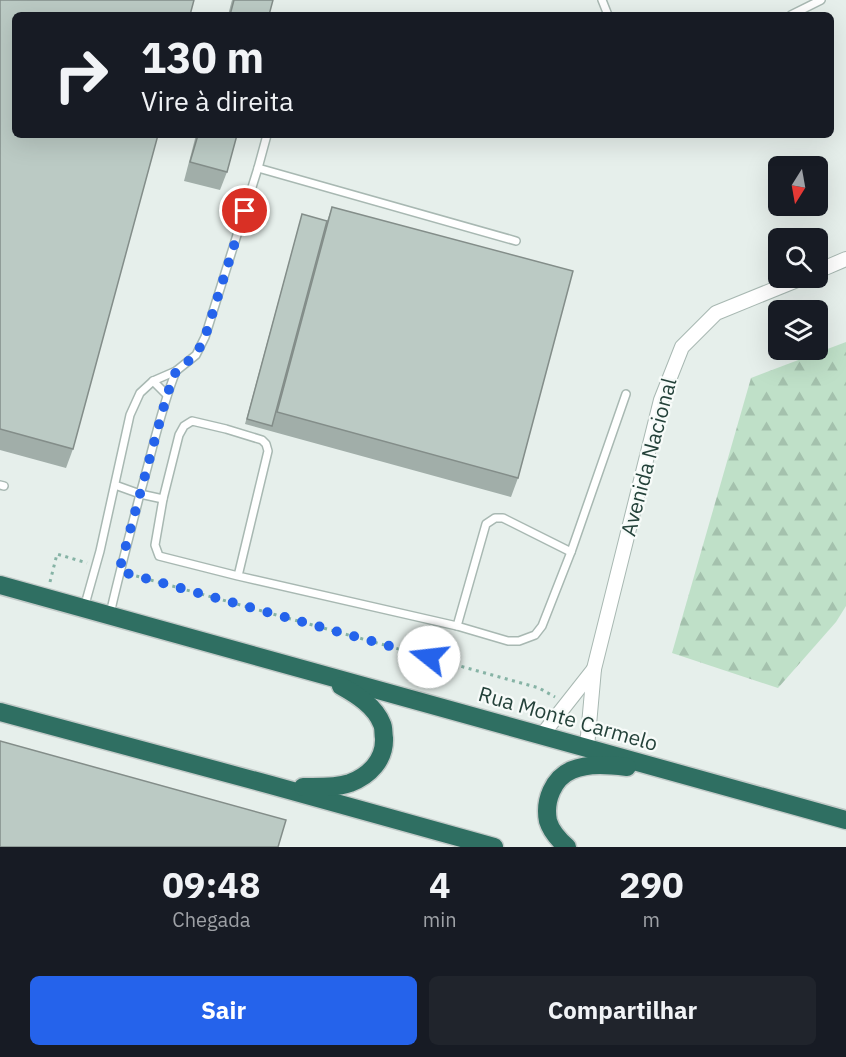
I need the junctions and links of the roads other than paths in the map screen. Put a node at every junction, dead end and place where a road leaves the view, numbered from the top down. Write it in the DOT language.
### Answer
graph roads {
  1 [pos="821,0"];
  2 [pos="797,12"];
  3 [pos="266,138"];
  4 [pos="258,168"];
  5 [pos="516,242"];
  6 [pos="846,259"];
  7 [pos="828,267"];
  8 [pos="777,288"];
  9 [pos="176,371"];
  10 [pos="153,381"];
  11 [pos="626,393"];
  12 [pos="167,395"];
  13 [pos="115,485"];
  14 [pos="140,494"];
  15 [pos="163,499"];
  16 [pos="571,552"];
  17 [pos="238,576"];
  18 [pos="0,585"];
  19 [pos="84,609"];
  20 [pos="109,615"];
  21 [pos="457,626"];
  22 [pos="594,669"];
  23 [pos="317,673"];
  24 [pos="0,712"];
  25 [pos="542,735"];
  26 [pos="587,747"];
  27 [pos="674,772"];
  28 [pos="271,785"];
  29 [pos="846,820"];
  30 [pos="494,847"];
  31 [pos="567,847"];
  1 -- 2 [label="lane"];
  3 -- 4 [label="lane"];
  4 -- 5 [label="lane"];
  4 -- 9 [label="lane"];
  6 -- 7 [label="street"];
  8 -- 22 [label="street, Avenida Nacional"];
  9 -- 10 [label="lane"];
  9 -- 12 [label="lane"];
  10 -- 12 [label="lane"];
  10 -- 13 [label="lane"];
  11 -- 16 [label="lane"];
  12 -- 14 [label="lane"];
  13 -- 14 [label="lane"];
  13 -- 19 [label="lane"];
  14 -- 15 [label="lane"];
  14 -- 20 [label="lane"];
  15 -- 17 [label="lane"];
  15 -- 17 [label="lane"];
  16 -- 21 [label="lane"];
  16 -- 21 [label="lane"];
  17 -- 21 [label="lane"];
  18 -- 19 [label="highway, Rua Monte Carmelo"];
  19 -- 20 [label="highway, Rua Monte Carmelo"];
  20 -- 23 [label="highway, Rua Monte Carmelo"];
  22 -- 25 [label="street, Avenida Nacional"];
  22 -- 26 [label="street, Avenida Nacional"];
  23 -- 25 [label="highway, Rua Monte Carmelo"];
  23 -- 28 [label="highway"];
  24 -- 28 [label="highway"];
  25 -- 26 [label="highway, Rua Monte Carmelo"];
  26 -- 27 [label="highway, Rua Monte Carmelo"];
  27 -- 29 [label="highway, Rua Monte Carmelo"];
  27 -- 31 [label="highway"];
  28 -- 30 [label="highway"];
}
